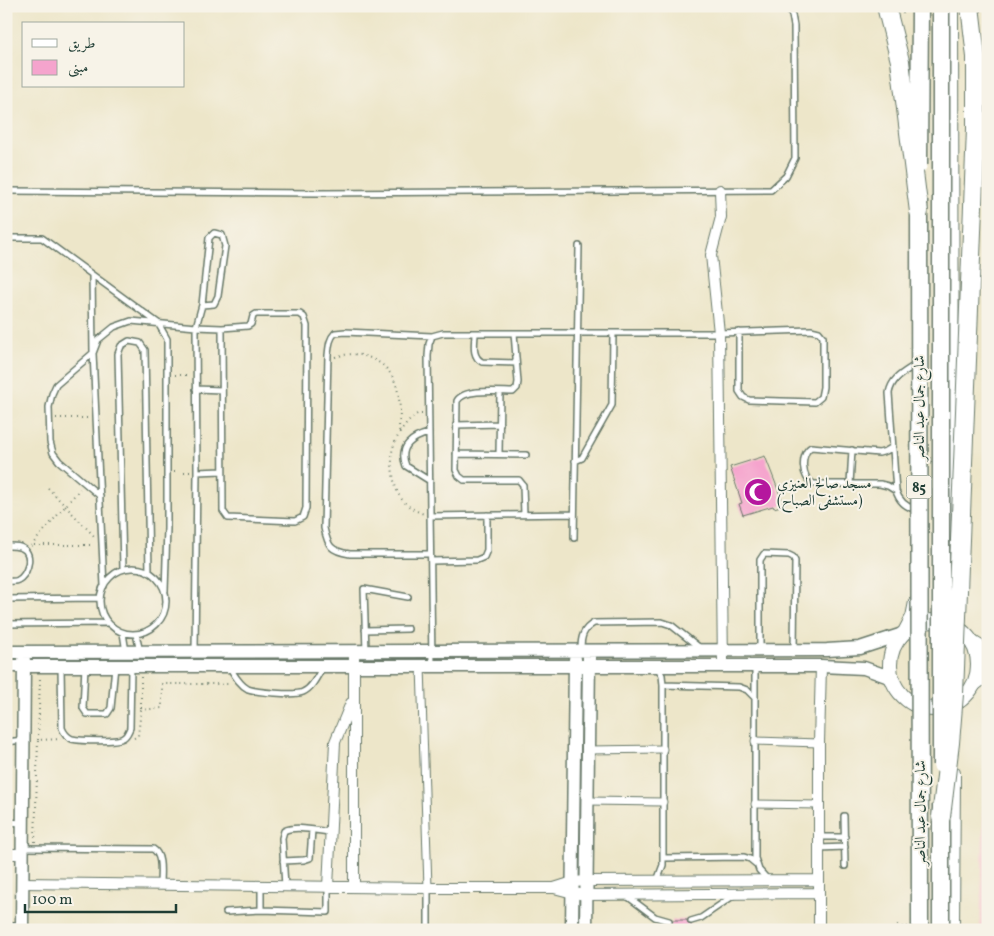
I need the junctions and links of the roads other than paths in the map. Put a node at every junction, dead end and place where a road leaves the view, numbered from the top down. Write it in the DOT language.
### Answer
graph roads {
  1 [pos="787,6"];
  2 [pos="886,6"];
  3 [pos="915,6"];
  4 [pos="920,6"];
  5 [pos="941,6"];
  6 [pos="951,6"];
  7 [pos="970,6"];
  8 [pos="720,190"];
  9 [pos="6,191"];
  10 [pos="919,212"];
  11 [pos="6,238"];
  12 [pos="579,246"];
  13 [pos="92,275"];
  14 [pos="202,305"];
  15 [pos="158,322"];
  16 [pos="196,328"];
  17 [pos="222,328"];
  18 [pos="739,332"];
  19 [pos="475,333"];
  20 [pos="514,333"];
  21 [pos="579,333"];
  22 [pos="612,333"];
  23 [pos="719,333"];
  24 [pos="432,336"];
  25 [pos="93,352"];
  26 [pos="516,362"];
  27 [pos="916,365"];
  28 [pos="196,389"];
  29 [pos="222,390"];
  30 [pos="500,392"];
  31 [pos="500,424"];
  32 [pos="456,425"];
  33 [pos="429,433"];
  34 [pos="893,447"];
  35 [pos="852,450"];
  36 [pos="456,454"];
  37 [pos="499,454"];
  38 [pos="526,455"];
  39 [pos="575,461"];
  40 [pos="222,471"];
  41 [pos="197,472"];
  42 [pos="430,481"];
  43 [pos="850,484"];
  44 [pos="896,491"];
  45 [pos="100,496"];
  46 [pos="916,510"];
  47 [pos="574,514"];
  48 [pos="487,515"];
  49 [pos="524,515"];
  50 [pos="430,516"];
  51 [pos="574,538"];
  52 [pos="6,546"];
  53 [pos="430,554"];
  54 [pos="431,561"];
  55 [pos="123,569"];
  56 [pos="149,572"];
  57 [pos="6,581"];
  58 [pos="104,586"];
  59 [pos="165,591"];
  60 [pos="408,597"];
  61 [pos="100,598"];
  62 [pos="6,599"];
  63 [pos="107,623"];
  64 [pos="6,624"];
  65 [pos="408,629"];
  66 [pos="365,630"];
  67 [pos="905,632"];
  68 [pos="123,633"];
  69 [pos="136,634"];
  70 [pos="967,636"];
  71 [pos="988,650"];
  72 [pos="432,651"];
  73 [pos="529,651"];
  74 [pos="582,651"];
  75 [pos="696,651"];
  76 [pos="722,651"];
  77 [pos="760,651"];
  78 [pos="794,651"];
  79 [pos="6,652"];
  80 [pos="25,652"];
  81 [pos="126,652"];
  82 [pos="140,652"];
  83 [pos="194,652"];
  84 [pos="360,652"];
  85 [pos="530,665"];
  86 [pos="575,665"];
  87 [pos="589,665"];
  88 [pos="654,665"];
  89 [pos="692,665"];
  90 [pos="723,665"];
  91 [pos="755,665"];
  92 [pos="6,666"];
  93 [pos="24,666"];
  94 [pos="85,666"];
  95 [pos="115,666"];
  96 [pos="229,666"];
  97 [pos="323,666"];
  98 [pos="354,666"];
  99 [pos="426,666"];
  100 [pos="821,666"];
  101 [pos="136,668"];
  102 [pos="61,670"];
  103 [pos="988,676"];
  104 [pos="892,678"];
  105 [pos="663,685"];
  106 [pos="968,693"];
  107 [pos="354,698"];
  108 [pos="755,698"];
  109 [pos="906,699"];
  110 [pos="23,740"];
  111 [pos="755,741"];
  112 [pos="6,742"];
  113 [pos="818,743"];
  114 [pos="663,748"];
  115 [pos="588,750"];
  116 [pos="588,801"];
  117 [pos="663,802"];
  118 [pos="755,804"];
  119 [pos="819,805"];
  120 [pos="844,816"];
  121 [pos="941,818"];
  122 [pos="6,822"];
  123 [pos="22,823"];
  124 [pos="312,830"];
  125 [pos="331,832"];
  126 [pos="845,837"];
  127 [pos="819,842"];
  128 [pos="845,847"];
  129 [pos="26,850"];
  130 [pos="6,854"];
  131 [pos="663,858"];
  132 [pos="283,861"];
  133 [pos="756,864"];
  134 [pos="845,866"];
  135 [pos="767,879"];
  136 [pos="690,880"];
  137 [pos="719,880"];
  138 [pos="819,880"];
  139 [pos="587,881"];
  140 [pos="657,881"];
  141 [pos="22,884"];
  142 [pos="160,885"];
  143 [pos="261,886"];
  144 [pos="285,886"];
  145 [pos="328,887"];
  146 [pos="354,887"];
  147 [pos="428,888"];
  148 [pos="573,888"];
  149 [pos="819,893"];
  150 [pos="587,894"];
  151 [pos="625,894"];
  152 [pos="690,894"];
  153 [pos="719,894"];
  154 [pos="736,894"];
  155 [pos="261,910"];
  156 [pos="226,912"];
  157 [pos="668,921"];
  158 [pos="692,921"];
  159 [pos="6,925"];
  160 [pos="22,927"];
  161 [pos="913,929"];
  162 [pos="428,930"];
  163 [pos="572,930"];
  164 [pos="586,930"];
  165 [pos="819,930"];
  166 [pos="941,930"];
  167 [pos="952,930"];
  1 -- 8 [label="lane"];
  2 -- 10 [label="highway, bridge"];
  3 -- 27 [label="main road"];
  4 -- 10 [label="highway, شارع جمال عبد الناصر / 85, bridge"];
  5 -- 121 [label="highway, شارع جمال عبد الناصر / 85, bridge"];
  6 -- 70 [label="main road"];
  7 -- 121 [label="highway, bridge"];
  8 -- 9 [label="lane"];
  8 -- 23 [label="street"];
  10 -- 161 [label="highway, شارع جمال عبد الناصر / 85, bridge"];
  11 -- 13 [label="lane"];
  12 -- 21 [label="lane"];
  13 -- 15 [label="lane"];
  13 -- 25 [label="lane"];
  14 -- 14 [label="lane"];
  14 -- 16 [label="lane"];
  15 -- 16 [label="lane"];
  15 -- 25 [label="lane"];
  15 -- 59 [label="lane"];
  16 -- 17 [label="lane"];
  16 -- 28 [label="lane"];
  17 -- 29 [label="lane"];
  17 -- 40 [label="lane"];
  18 -- 18 [label="lane"];
  18 -- 23 [label="lane"];
  19 -- 20 [label="lane"];
  19 -- 24 [label="lane"];
  19 -- 26 [label="lane"];
  20 -- 21 [label="lane"];
  20 -- 26 [label="lane"];
  21 -- 22 [label="lane"];
  21 -- 39 [label="lane"];
  22 -- 23 [label="lane"];
  22 -- 39 [label="lane"];
  23 -- 76 [label="street"];
  24 -- 33 [label="lane"];
  24 -- 53 [label="lane"];
  25 -- 45 [label="lane"];
  25 -- 45 [label="lane"];
  26 -- 30 [label="lane"];
  27 -- 34 [label="lane"];
  27 -- 46 [label="main road"];
  28 -- 29 [label="lane"];
  28 -- 41 [label="lane"];
  29 -- 40 [label="lane"];
  30 -- 31 [label="lane"];
  30 -- 32 [label="lane"];
  31 -- 32 [label="lane"];
  31 -- 37 [label="lane"];
  32 -- 36 [label="lane"];
  33 -- 42 [label="lane"];
  33 -- 42 [label="lane"];
  34 -- 35 [label="lane"];
  34 -- 44 [label="lane"];
  35 -- 43 [label="lane"];
  35 -- 43 [label="lane"];
  36 -- 37 [label="lane"];
  36 -- 49 [label="lane"];
  37 -- 38 [label="lane"];
  39 -- 47 [label="lane"];
  40 -- 41 [label="lane"];
  41 -- 83 [label="lane"];
  42 -- 50 [label="lane"];
  43 -- 44 [label="lane"];
  44 -- 46 [label="lane"];
  45 -- 58 [label="lane"];
  46 -- 67 [label="main road"];
  47 -- 49 [label="lane"];
  47 -- 51 [label="lane"];
  48 -- 49 [label="lane"];
  48 -- 50 [label="lane"];
  48 -- 54 [label="lane"];
  50 -- 53 [label="lane"];
  52 -- 57 [label="lane"];
  53 -- 54 [label="lane"];
  54 -- 72 [label="lane"];
  55 -- 56 [label="lane"];
  55 -- 56 [label="lane"];
  55 -- 58 [label="lane"];
  56 -- 59 [label="lane"];
  58 -- 61 [label="lane"];
  59 -- 69 [label="lane"];
  60 -- 66 [label="lane"];
  61 -- 62 [label="lane"];
  61 -- 63 [label="lane"];
  63 -- 64 [label="lane"];
  63 -- 68 [label="lane"];
  65 -- 66 [label="lane"];
  66 -- 84 [label="lane"];
  67 -- 70 [label="main road"];
  67 -- 78 [label="street"];
  67 -- 104 [label="main road"];
  68 -- 69 [label="lane"];
  68 -- 81 [label="lane"];
  69 -- 82 [label="lane"];
  70 -- 71 [label="street"];
  70 -- 106 [label="main road"];
  72 -- 73 [label="street"];
  72 -- 84 [label="street"];
  72 -- 99 [label="lane"];
  73 -- 74 [label="street"];
  73 -- 85 [label="street"];
  74 -- 75 [label="street"];
  74 -- 75 [label="lane"];
  74 -- 86 [label="street"];
  74 -- 87 [label="street"];
  75 -- 76 [label="street"];
  75 -- 89 [label="street"];
  76 -- 77 [label="street"];
  76 -- 90 [label="street"];
  77 -- 78 [label="street"];
  77 -- 78 [label="lane"];
  79 -- 80 [label="street"];
  80 -- 81 [label="street"];
  80 -- 93 [label="street"];
  81 -- 82 [label="street"];
  82 -- 83 [label="street"];
  83 -- 84 [label="street"];
  84 -- 98 [label="street"];
  85 -- 86 [label="street"];
  85 -- 99 [label="street"];
  86 -- 87 [label="street"];
  86 -- 148 [label="street"];
  87 -- 88 [label="street"];
  87 -- 115 [label="street"];
  88 -- 89 [label="street"];
  88 -- 105 [label="lane"];
  89 -- 90 [label="street"];
  90 -- 91 [label="street"];
  91 -- 100 [label="street"];
  91 -- 108 [label="lane"];
  92 -- 93 [label="street"];
  93 -- 102 [label="street"];
  93 -- 110 [label="street"];
  94 -- 95 [label="street"];
  94 -- 95 [label="lane"];
  94 -- 102 [label="street"];
  95 -- 101 [label="street"];
  96 -- 97 [label="street"];
  96 -- 97 [label="lane"];
  96 -- 101 [label="street"];
  97 -- 98 [label="street"];
  98 -- 99 [label="street"];
  98 -- 107 [label="street"];
  99 -- 147 [label="street"];
  100 -- 104 [label="street"];
  100 -- 113 [label="street"];
  101 -- 102 [label="lane"];
  103 -- 106 [label="street"];
  104 -- 109 [label="main road"];
  105 -- 108 [label="lane"];
  105 -- 114 [label="lane"];
  106 -- 109 [label="main road"];
  106 -- 167 [label="main road"];
  107 -- 125 [label="street"];
  107 -- 146 [label="street"];
  108 -- 111 [label="lane"];
  109 -- 161 [label="main road"];
  110 -- 112 [label="lane"];
  110 -- 123 [label="street"];
  111 -- 113 [label="street"];
  111 -- 118 [label="lane"];
  113 -- 119 [label="street"];
  114 -- 115 [label="street"];
  114 -- 117 [label="lane"];
  115 -- 116 [label="street"];
  116 -- 117 [label="street"];
  116 -- 139 [label="street"];
  117 -- 131 [label="lane"];
  118 -- 119 [label="street"];
  118 -- 133 [label="lane"];
  119 -- 127 [label="street"];
  120 -- 126 [label="lane"];
  121 -- 166 [label="highway, شارع جمال عبد الناصر / 85, bridge"];
  122 -- 123 [label="lane"];
  123 -- 129 [label="street"];
  124 -- 125 [label="lane"];
  124 -- 132 [label="lane"];
  124 -- 132 [label="lane"];
  125 -- 145 [label="street"];
  126 -- 127 [label="lane"];
  126 -- 128 [label="lane"];
  127 -- 128 [label="lane"];
  127 -- 138 [label="street"];
  128 -- 134 [label="lane"];
  129 -- 130 [label="street"];
  129 -- 141 [label="street"];
  129 -- 142 [label="lane"];
  131 -- 133 [label="lane"];
  131 -- 140 [label="lane"];
  132 -- 144 [label="lane"];
  133 -- 135 [label="lane"];
  135 -- 137 [label="street"];
  135 -- 138 [label="street"];
  136 -- 137 [label="street"];
  136 -- 140 [label="street"];
  136 -- 152 [label="street"];
  137 -- 153 [label="street"];
  138 -- 149 [label="street"];
  139 -- 140 [label="street"];
  139 -- 148 [label="street"];
  139 -- 150 [label="street"];
  141 -- 142 [label="street"];
  141 -- 160 [label="street"];
  142 -- 143 [label="street"];
  143 -- 144 [label="street"];
  143 -- 155 [label="lane"];
  144 -- 145 [label="street"];
  145 -- 146 [label="street"];
  145 -- 155 [label="lane"];
  146 -- 147 [label="street"];
  147 -- 148 [label="street"];
  147 -- 162 [label="lane"];
  148 -- 150 [label="street"];
  148 -- 163 [label="street"];
  149 -- 154 [label="street"];
  149 -- 165 [label="street"];
  150 -- 151 [label="street"];
  150 -- 164 [label="street"];
  151 -- 152 [label="street"];
  151 -- 157 [label="lane"];
  152 -- 153 [label="street"];
  153 -- 154 [label="street"];
  154 -- 158 [label="lane"];
  155 -- 156 [label="lane"];
  159 -- 160 [label="lane"];
}
